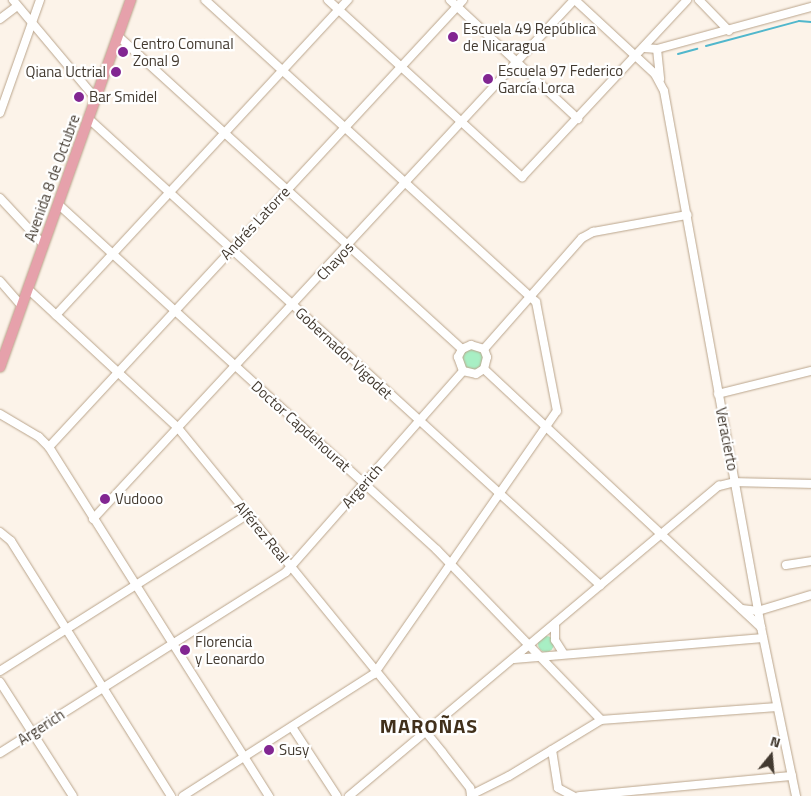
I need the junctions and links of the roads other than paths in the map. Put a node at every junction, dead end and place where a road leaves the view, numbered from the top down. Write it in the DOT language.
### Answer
graph roads {
  1 [pos="40,0"];
  2 [pos="205,0"];
  3 [pos="328,0"];
  4 [pos="348,0"];
  5 [pos="450,0"];
  6 [pos="574,0"];
  7 [pos="687,0"];
  8 [pos="699,0"];
  9 [pos="128,1"];
  10 [pos="15,3"];
  11 [pos="460,3"];
  12 [pos="811,8"];
  13 [pos="339,10"];
  14 [pos="0,19"];
  15 [pos="32,23"];
  16 [pos="729,31"];
  17 [pos="118,36"];
  18 [pos="644,48"];
  19 [pos="657,49"];
  20 [pos="636,58"];
  21 [pos="519,62"];
  22 [pos="399,66"];
  23 [pos="281,71"];
  24 [pos="660,81"];
  25 [pos="96,99"];
  26 [pos="0,114"];
  27 [pos="89,119"];
  28 [pos="578,119"];
  29 [pos="461,123"];
  30 [pos="344,127"];
  31 [pos="225,131"];
  32 [pos="406,183"];
  33 [pos="288,188"];
  34 [pos="168,191"];
  35 [pos="0,198"];
  36 [pos="58,204"];
  37 [pos="687,216"];
  38 [pos="44,245"];
  39 [pos="349,245"];
  40 [pos="231,249"];
  41 [pos="112,253"];
  42 [pos="0,281"];
  43 [pos="28,289"];
  44 [pos="529,296"];
  45 [pos="22,306"];
  46 [pos="293,306"];
  47 [pos="175,310"];
  48 [pos="56,315"];
  49 [pos="462,349"];
  50 [pos="484,349"];
  51 [pos="0,366"];
  52 [pos="235,367"];
  53 [pos="484,369"];
  54 [pos="119,371"];
  55 [pos="463,371"];
  56 [pos="811,371"];
  57 [pos="718,394"];
  58 [pos="0,414"];
  59 [pos="418,421"];
  60 [pos="547,426"];
  61 [pos="178,428"];
  62 [pos="48,447"];
  63 [pos="735,482"];
  64 [pos="364,483"];
  65 [pos="811,484"];
  66 [pos="500,494"];
  67 [pos="247,514"];
  68 [pos="92,519"];
  69 [pos="0,532"];
  70 [pos="662,533"];
  71 [pos="811,561"];
  72 [pos="450,563"];
  73 [pos="786,565"];
  74 [pos="292,568"];
  75 [pos="135,586"];
  76 [pos="600,586"];
  77 [pos="811,596"];
  78 [pos="742,609"];
  79 [pos="758,611"];
  80 [pos="555,624"];
  81 [pos="761,627"];
  82 [pos="66,630"];
  83 [pos="763,638"];
  84 [pos="172,644"];
  85 [pos="529,645"];
  86 [pos="563,653"];
  87 [pos="540,656"];
  88 [pos="513,659"];
  89 [pos="0,671"];
  90 [pos="376,672"];
  91 [pos="0,682"];
  92 [pos="102,687"];
  93 [pos="777,707"];
  94 [pos="601,720"];
  95 [pos="292,727"];
  96 [pos="32,732"];
  97 [pos="425,733"];
  98 [pos="552,750"];
  99 [pos="0,753"];
  100 [pos="245,757"];
  101 [pos="792,776"];
  102 [pos="73,796"];
  103 [pos="171,796"];
  104 [pos="182,796"];
  105 [pos="269,796"];
  106 [pos="337,796"];
  107 [pos="349,796"];
  108 [pos="471,796"];
  109 [pos="573,796"];
  110 [pos="579,796"];
  111 [pos="796,796"];
  1 -- 15 [label="street"];
  2 -- 23 [label="street"];
  3 -- 13 [label="street"];
  4 -- 13 [label="street"];
  5 -- 11 [label="street"];
  6 -- 20 [label="street"];
  6 -- 21 [label="street, Chayos"];
  7 -- 18 [label="street"];
  8 -- 16 [label="street"];
  9 -- 17 [label="main road, Avenida 8 de Octubre"];
  10 -- 14 [label="street"];
  10 -- 15 [label="street"];
  11 -- 21 [label="street"];
  11 -- 22 [label="street, Andrés Latorre"];
  12 -- 16 [label="street"];
  13 -- 22 [label="street"];
  13 -- 23 [label="street"];
  15 -- 25 [label="street"];
  15 -- 26 [label="street"];
  16 -- 19 [label="street"];
  17 -- 25 [label="main road, Avenida 8 de Octubre"];
  17 -- 31 [label="street"];
  18 -- 19 [label="street"];
  18 -- 20 [label="street"];
  19 -- 24 [label="street, Veracierto"];
  20 -- 24 [label="street"];
  20 -- 28 [label="street"];
  21 -- 28 [label="street"];
  21 -- 29 [label="street, Chayos"];
  22 -- 29 [label="street"];
  22 -- 30 [label="street, Andrés Latorre"];
  23 -- 30 [label="street"];
  23 -- 31 [label="street"];
  24 -- 37 [label="street, Veracierto"];
  25 -- 27 [label="main road, Avenida 8 de Octubre"];
  27 -- 34 [label="street, Gobernador Vigodet"];
  27 -- 36 [label="main road, Avenida 8 de Octubre"];
  28 -- 29 [label="street"];
  29 -- 32 [label="street, Chayos"];
  30 -- 32 [label="street"];
  30 -- 33 [label="street, Andrés Latorre"];
  31 -- 33 [label="street"];
  31 -- 34 [label="street"];
  32 -- 39 [label="street, Chayos"];
  32 -- 44 [label="street"];
  33 -- 39 [label="street"];
  33 -- 40 [label="street, Andrés Latorre"];
  34 -- 40 [label="street, Gobernador Vigodet"];
  34 -- 41 [label="street"];
  35 -- 38 [label="street"];
  36 -- 38 [label="main road, Avenida 8 de Octubre"];
  36 -- 41 [label="street, Doctor Capdehourat"];
  37 -- 44 [label="street"];
  37 -- 57 [label="street, Veracierto"];
  38 -- 43 [label="main road, Avenida 8 de Octubre"];
  39 -- 46 [label="street, Chayos"];
  39 -- 49 [label="street"];
  40 -- 46 [label="street, Gobernador Vigodet"];
  40 -- 47 [label="street, Andrés Latorre"];
  41 -- 47 [label="street, Doctor Capdehourat"];
  41 -- 48 [label="street"];
  42 -- 45 [label="street"];
  43 -- 45 [label="main road, Avenida 8 de Octubre"];
  43 -- 48 [label="street, Alférez Real"];
  44 -- 50 [label="street"];
  44 -- 60 [label="street"];
  45 -- 51 [label="main road, Avenida 8 de Octubre"];
  46 -- 52 [label="street, Chayos"];
  46 -- 59 [label="street, Gobernador Vigodet"];
  47 -- 52 [label="street, Doctor Capdehourat"];
  47 -- 54 [label="street, Andrés Latorre"];
  48 -- 54 [label="street, Alférez Real"];
  49 -- 50 [label="street"];
  49 -- 55 [label="street"];
  50 -- 53 [label="street"];
  52 -- 61 [label="street, Chayos"];
  52 -- 64 [label="street, Doctor Capdehourat"];
  53 -- 55 [label="street"];
  53 -- 60 [label="street"];
  54 -- 61 [label="street, Alférez Real"];
  54 -- 62 [label="street, Andrés Latorre"];
  55 -- 59 [label="street, Argerich"];
  56 -- 57 [label="street"];
  57 -- 63 [label="street, Veracierto"];
  58 -- 62 [label="street"];
  59 -- 64 [label="street, Argerich"];
  59 -- 66 [label="street, Gobernador Vigodet"];
  60 -- 66 [label="street"];
  60 -- 70 [label="street"];
  61 -- 67 [label="street, Alférez Real"];
  61 -- 68 [label="street, Chayos"];
  62 -- 68 [label="street"];
  63 -- 65 [label="street"];
  63 -- 70 [label="street"];
  63 -- 79 [label="street, Veracierto"];
  64 -- 72 [label="street, Doctor Capdehourat"];
  64 -- 74 [label="street, Argerich"];
  66 -- 72 [label="street"];
  66 -- 76 [label="street, Gobernador Vigodet"];
  67 -- 74 [label="street, Alférez Real"];
  67 -- 75 [label="street"];
  68 -- 75 [label="street"];
  69 -- 82 [label="street"];
  70 -- 76 [label="street"];
  70 -- 78 [label="street"];
  71 -- 73 [label="street"];
  72 -- 85 [label="street, Doctor Capdehourat"];
  72 -- 90 [label="street"];
  74 -- 84 [label="street, Argerich"];
  74 -- 90 [label="street, Alférez Real"];
  75 -- 82 [label="street"];
  75 -- 84 [label="street"];
  76 -- 80 [label="street"];
  77 -- 79 [label="street"];
  78 -- 79 [label="street"];
  78 -- 81 [label="street"];
  79 -- 81 [label="street, Veracierto"];
  80 -- 85 [label="street"];
  80 -- 86 [label="street"];
  81 -- 83 [label="street, Veracierto"];
  82 -- 89 [label="street"];
  82 -- 92 [label="street"];
  83 -- 86 [label="street"];
  83 -- 93 [label="street, Veracierto"];
  84 -- 92 [label="street, Argerich"];
  84 -- 100 [label="street"];
  85 -- 87 [label="street, Doctor Capdehourat"];
  85 -- 88 [label="street"];
  86 -- 87 [label="street"];
  87 -- 88 [label="street"];
  87 -- 94 [label="street, Doctor Capdehourat"];
  88 -- 97 [label="street"];
  90 -- 95 [label="street"];
  90 -- 97 [label="street, Alférez Real"];
  91 -- 96 [label="street"];
  92 -- 96 [label="street, Argerich"];
  92 -- 103 [label="street"];
  93 -- 94 [label="street"];
  93 -- 101 [label="street, Veracierto"];
  94 -- 98 [label="street"];
  95 -- 100 [label="street"];
  95 -- 106 [label="street"];
  96 -- 99 [label="street, Argerich"];
  96 -- 102 [label="street"];
  97 -- 107 [label="street"];
  97 -- 108 [label="street, Alférez Real"];
  98 -- 108 [label="street"];
  98 -- 109 [label="street"];
  100 -- 104 [label="street"];
  100 -- 105 [label="street"];
  101 -- 110 [label="street"];
  101 -- 111 [label="street, Veracierto"];
}
